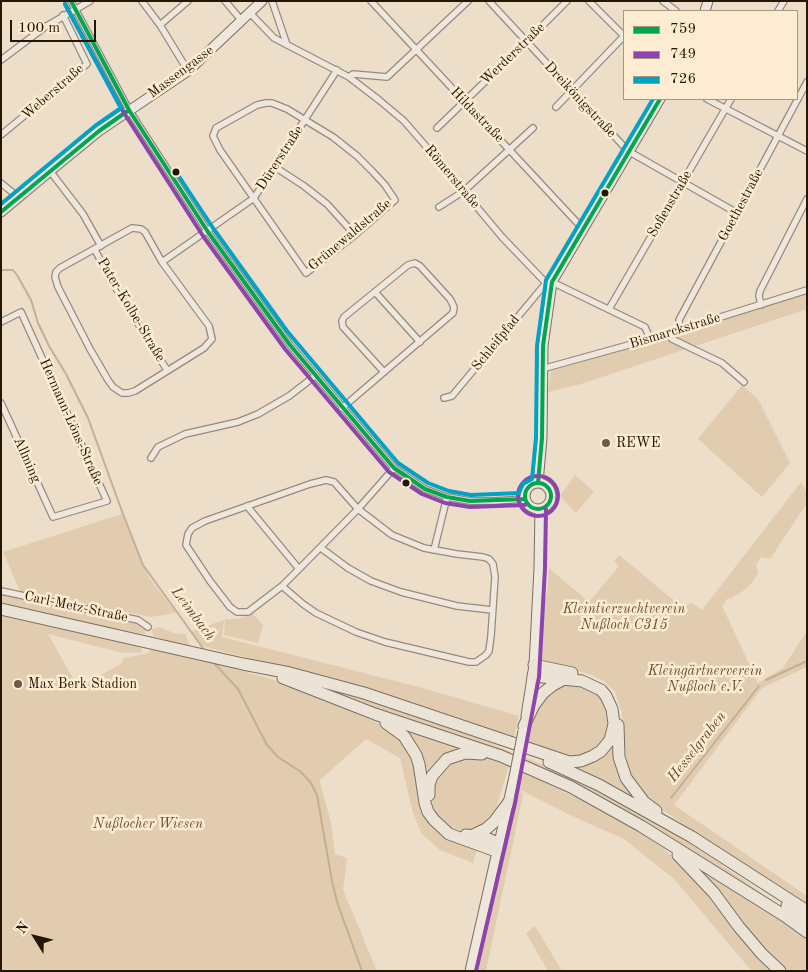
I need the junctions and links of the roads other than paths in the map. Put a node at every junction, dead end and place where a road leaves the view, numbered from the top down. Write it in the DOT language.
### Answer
graph roads {
  1 [pos="71,1"];
  2 [pos="90,1"];
  3 [pos="188,1"];
  4 [pos="225,1"];
  5 [pos="262,1"];
  6 [pos="272,1"];
  7 [pos="371,1"];
  8 [pos="468,1"];
  9 [pos="489,1"];
  10 [pos="567,1"];
  11 [pos="589,1"];
  12 [pos="663,1"];
  13 [pos="145,2"];
  14 [pos="75,8"];
  15 [pos="675,10"];
  16 [pos="250,13"];
  17 [pos="63,15"];
  18 [pos="242,21"];
  19 [pos="160,25"];
  20 [pos="623,35"];
  21 [pos="623,37"];
  22 [pos="526,42"];
  23 [pos="287,45"];
  24 [pos="418,50"];
  25 [pos="1,60"];
  26 [pos="337,70"];
  27 [pos="188,71"];
  28 [pos="349,77"];
  29 [pos="807,82"];
  30 [pos="572,91"];
  31 [pos="798,99"];
  32 [pos="659,100"];
  33 [pos="709,100"];
  34 [pos="730,100"];
  35 [pos="797,100"];
  36 [pos="463,102"];
  37 [pos="556,107"];
  38 [pos="726,108"];
  39 [pos="129,110"];
  40 [pos="305,120"];
  41 [pos="437,128"];
  42 [pos="534,128"];
  43 [pos="1,136"];
  44 [pos="778,136"];
  45 [pos="509,150"];
  46 [pos="628,151"];
  47 [pos="807,151"];
  48 [pos="274,167"];
  49 [pos="50,171"];
  50 [pos="684,182"];
  51 [pos="1,183"];
  52 [pos="464,191"];
  53 [pos="18,197"];
  54 [pos="254,198"];
  55 [pos="807,199"];
  56 [pos="439,208"];
  57 [pos="1,212"];
  58 [pos="737,213"];
  59 [pos="583,229"];
  60 [pos="208,232"];
  61 [pos="355,235"];
  62 [pos="98,248"];
  63 [pos="162,262"];
  64 [pos="549,283"];
  65 [pos="807,290"];
  66 [pos="375,292"];
  67 [pos="761,304"];
  68 [pos="609,309"];
  69 [pos="1,322"];
  70 [pos="680,329"];
  71 [pos="668,333"];
  72 [pos="650,339"];
  73 [pos="420,342"];
  74 [pos="542,369"];
  75 [pos="167,370"];
  76 [pos="384,372"];
  77 [pos="315,376"];
  78 [pos="744,382"];
  79 [pos="444,398"];
  80 [pos="1,403"];
  81 [pos="342,408"];
  82 [pos="3,413"];
  83 [pos="151,458"];
  84 [pos="394,468"];
  85 [pos="538,483"];
  86 [pos="447,497"];
  87 [pos="525,499"];
  88 [pos="247,506"];
  89 [pos="358,508"];
  90 [pos="540,509"];
  91 [pos="53,518"];
  92 [pos="321,548"];
  93 [pos="434,550"];
  94 [pos="299,569"];
  95 [pos="282,586"];
  96 [pos="1,591"];
  97 [pos="1,609"];
  98 [pos="492,610"];
  99 [pos="148,627"];
  100 [pos="243,664"];
  101 [pos="534,670"];
  102 [pos="566,678"];
  103 [pos="375,714"];
  104 [pos="524,729"];
  105 [pos="473,730"];
  106 [pos="501,756"];
  107 [pos="509,802"];
  108 [pos="641,826"];
  109 [pos="471,836"];
  110 [pos="692,837"];
  111 [pos="497,847"];
  112 [pos="717,853"];
  113 [pos="807,911"];
  114 [pos="807,922"];
  115 [pos="807,932"];
  116 [pos="470,971"];
  117 [pos="780,971"];
  1 -- 14 [label="street"];
  2 -- 14 [label="street"];
  3 -- 19 [label="street"];
  4 -- 18 [label="street"];
  5 -- 16 [label="street, Massengasse"];
  6 -- 23 [label="street"];
  7 -- 24 [label="street, Hildastraße"];
  8 -- 24 [label="street"];
  9 -- 22 [label="street, Dreikönigstraße"];
  10 -- 22 [label="street, Werderstraße"];
  11 -- 20 [label="street"];
  12 -- 15 [label="street"];
  13 -- 19 [label="street"];
  14 -- 17 [label="street"];
  14 -- 39 [label="street"];
  16 -- 18 [label="street, Massengasse"];
  16 -- 23 [label="street, Römerstraße"];
  17 -- 25 [label="street"];
  17 -- 43 [label="street, Weberstraße"];
  18 -- 27 [label="street, Massengasse"];
  19 -- 27 [label="street"];
  21 -- 30 [label="street"];
  22 -- 30 [label="street, Dreikönigstraße"];
  22 -- 36 [label="street, Werderstraße"];
  23 -- 26 [label="street, Römerstraße"];
  24 -- 28 [label="street"];
  24 -- 36 [label="street, Hildastraße"];
  26 -- 28 [label="street, Römerstraße"];
  26 -- 40 [label="street, Dürerstraße"];
  27 -- 39 [label="street, Massengasse"];
  28 -- 52 [label="street, Römerstraße"];
  29 -- 31 [label="street, Goethestraße"];
  30 -- 37 [label="street"];
  30 -- 46 [label="street, Dreikönigstraße"];
  32 -- 46 [label="street"];
  33 -- 38 [label="street"];
  34 -- 38 [label="street, Sofienstraße"];
  35 -- 44 [label="street, Goethestraße"];
  36 -- 41 [label="street, Werderstraße"];
  36 -- 45 [label="street, Hildastraße"];
  38 -- 44 [label="street"];
  38 -- 50 [label="street, Sofienstraße"];
  39 -- 49 [label="street, Massengasse"];
  39 -- 60 [label="street"];
  40 -- 48 [label="street, Dürerstraße"];
  40 -- 54 [label="street"];
  40 -- 61 [label="street, Grünewaldstraße"];
  42 -- 45 [label="street"];
  44 -- 47 [label="street"];
  44 -- 58 [label="street, Goethestraße"];
  45 -- 52 [label="street"];
  45 -- 59 [label="street, Hildastraße"];
  46 -- 50 [label="street, Dreikönigstraße"];
  46 -- 59 [label="street"];
  48 -- 54 [label="street, Dürerstraße"];
  48 -- 61 [label="street"];
  49 -- 53 [label="street, Massengasse"];
  49 -- 62 [label="street, Pater-Kolbe-Straße"];
  50 -- 58 [label="street, Dreikönigstraße"];
  50 -- 68 [label="street, Sofienstraße"];
  51 -- 53 [label="street"];
  52 -- 56 [label="street"];
  52 -- 64 [label="street, Römerstraße"];
  53 -- 57 [label="street, Massengasse"];
  54 -- 60 [label="street, Dürerstraße"];
  54 -- 61 [label="street, Grünewaldstraße"];
  55 -- 67 [label="street"];
  58 -- 70 [label="street, Goethestraße"];
  59 -- 64 [label="street"];
  60 -- 63 [label="street, Dürerstraße"];
  60 -- 77 [label="street"];
  62 -- 63 [label="street"];
  62 -- 75 [label="street, Pater-Kolbe-Straße"];
  62 -- 75 [label="street"];
  63 -- 75 [label="street"];
  64 -- 68 [label="street, Römerstraße"];
  64 -- 74 [label="street"];
  64 -- 79 [label="street, Schleifpfad"];
  65 -- 67 [label="street, Bismarckstraße"];
  66 -- 73 [label="street"];
  66 -- 73 [label="street"];
  66 -- 76 [label="street"];
  67 -- 70 [label="street, Bismarckstraße"];
  68 -- 72 [label="street, Römerstraße"];
  69 -- 91 [label="street, Hermann-Löns-Straße"];
  70 -- 71 [label="street, Bismarckstraße"];
  71 -- 72 [label="street, Bismarckstraße"];
  71 -- 78 [label="street"];
  72 -- 74 [label="street, Bismarckstraße"];
  73 -- 76 [label="street"];
  74 -- 85 [label="street"];
  76 -- 81 [label="street"];
  77 -- 81 [label="street"];
  77 -- 83 [label="street"];
  80 -- 82 [label="street, Allming"];
  81 -- 84 [label="street"];
  82 -- 91 [label="street, Allming"];
  84 -- 86 [label="street"];
  84 -- 89 [label="street"];
  85 -- 87 [label="street"];
  85 -- 90 [label="street"];
  86 -- 87 [label="street"];
  86 -- 93 [label="street"];
  87 -- 90 [label="street"];
  88 -- 89 [label="street"];
  88 -- 94 [label="street"];
  88 -- 95 [label="street"];
  89 -- 92 [label="street"];
  89 -- 93 [label="street"];
  90 -- 101 [label="street"];
  92 -- 94 [label="street"];
  92 -- 98 [label="street"];
  93 -- 98 [label="street"];
  94 -- 95 [label="street"];
  95 -- 98 [label="street"];
  96 -- 99 [label="street, Carl-Metz-Straße"];
  97 -- 100 [label="highway"];
  100 -- 103 [label="highway"];
  100 -- 105 [label="highway"];
  101 -- 102 [label="highway"];
  101 -- 104 [label="street"];
  101 -- 110 [label="highway"];
  102 -- 104 [label="highway"];
  102 -- 105 [label="highway"];
  103 -- 106 [label="highway"];
  103 -- 111 [label="highway"];
  104 -- 107 [label="street, bridge"];
  105 -- 110 [label="highway"];
  106 -- 108 [label="highway"];
  106 -- 109 [label="highway"];
  107 -- 109 [label="highway"];
  107 -- 111 [label="street"];
  108 -- 115 [label="highway"];
  108 -- 117 [label="highway"];
  109 -- 111 [label="highway"];
  110 -- 112 [label="highway"];
  111 -- 116 [label="street"];
  112 -- 113 [label="highway"];
  112 -- 114 [label="highway"];
}
